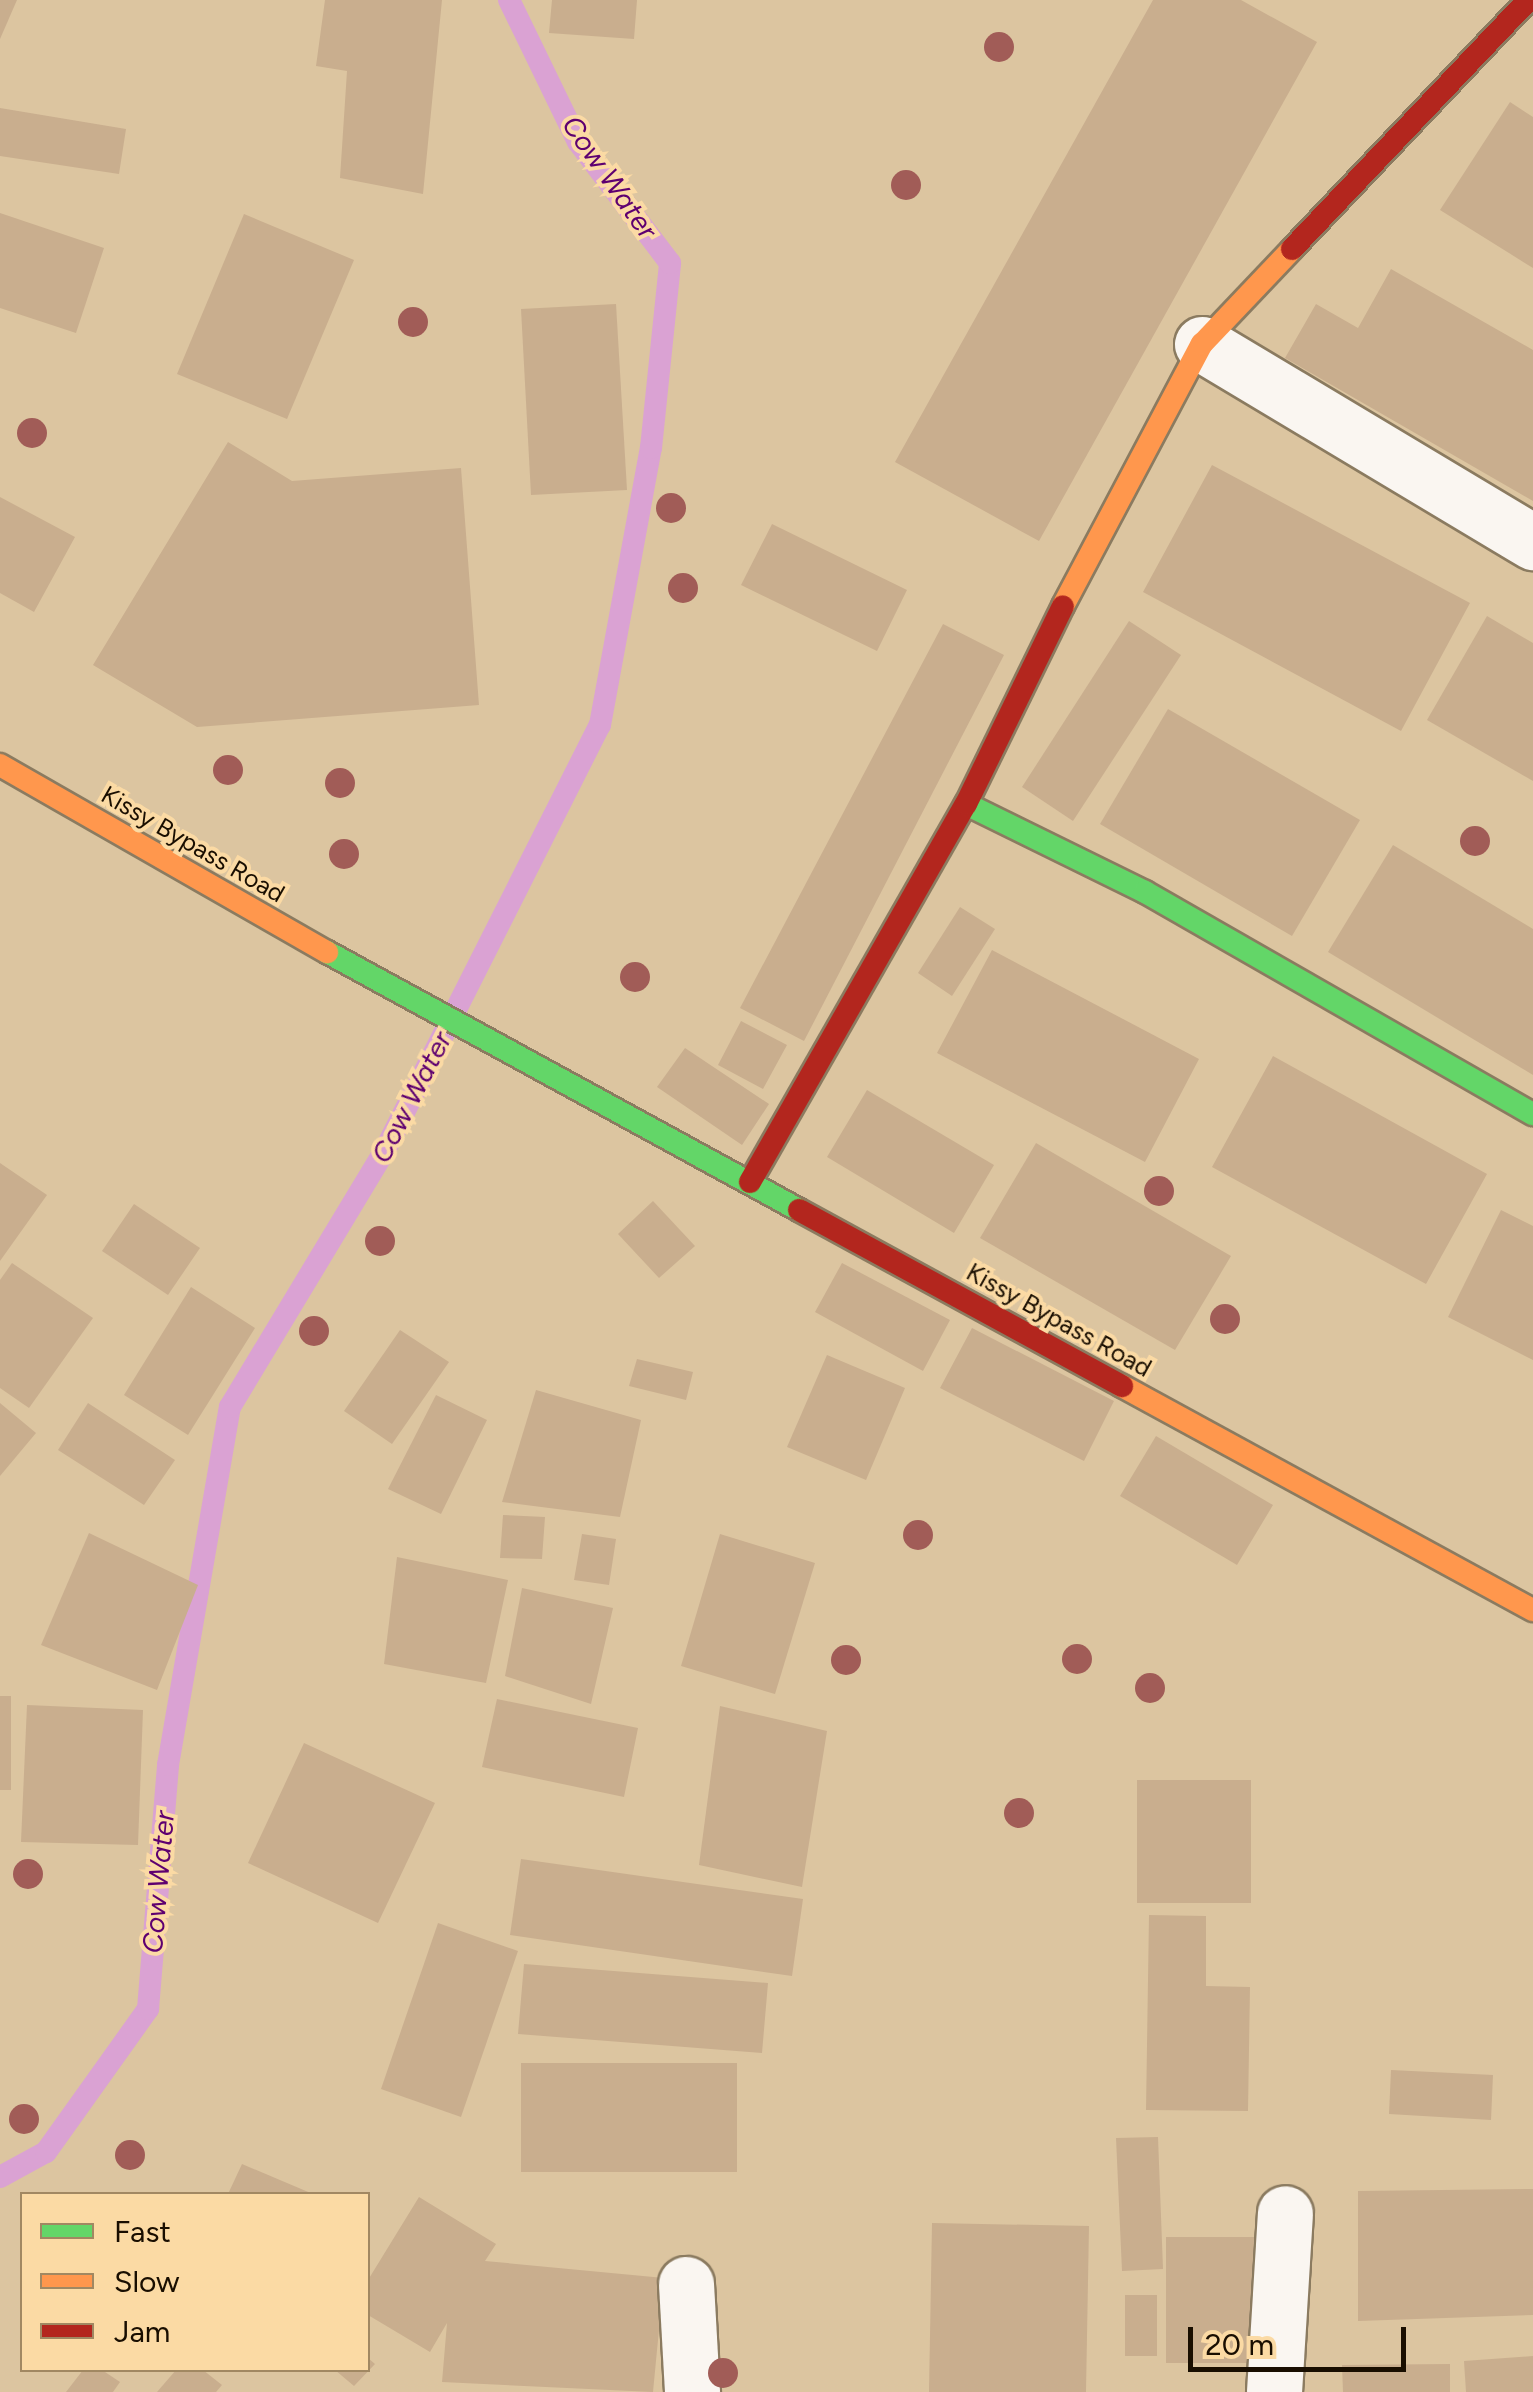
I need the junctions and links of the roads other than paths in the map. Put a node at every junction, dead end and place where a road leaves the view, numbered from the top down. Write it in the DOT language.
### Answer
graph roads {
  1 [pos="1521,23"];
  2 [pos="1202,344"];
  3 [pos="1533,542"];
  4 [pos="0,765"];
  5 [pos="966,804"];
  6 [pos="1533,1114"];
  7 [pos="750,1182"];
  8 [pos="1533,1610"];
  9 [pos="1285,2213"];
  10 [pos="686,2284"];
  11 [pos="692,2392"];
  12 [pos="1274,2392"];
  1 -- 2 [label="street"];
  2 -- 3 [label="street"];
  2 -- 5 [label="street"];
  4 -- 7 [label="street, Kissy Bypass Road"];
  5 -- 6 [label="street"];
  5 -- 7 [label="street"];
  7 -- 8 [label="street, Kissy Bypass Road"];
  9 -- 12 [label="street"];
  10 -- 11 [label="street"];
}
